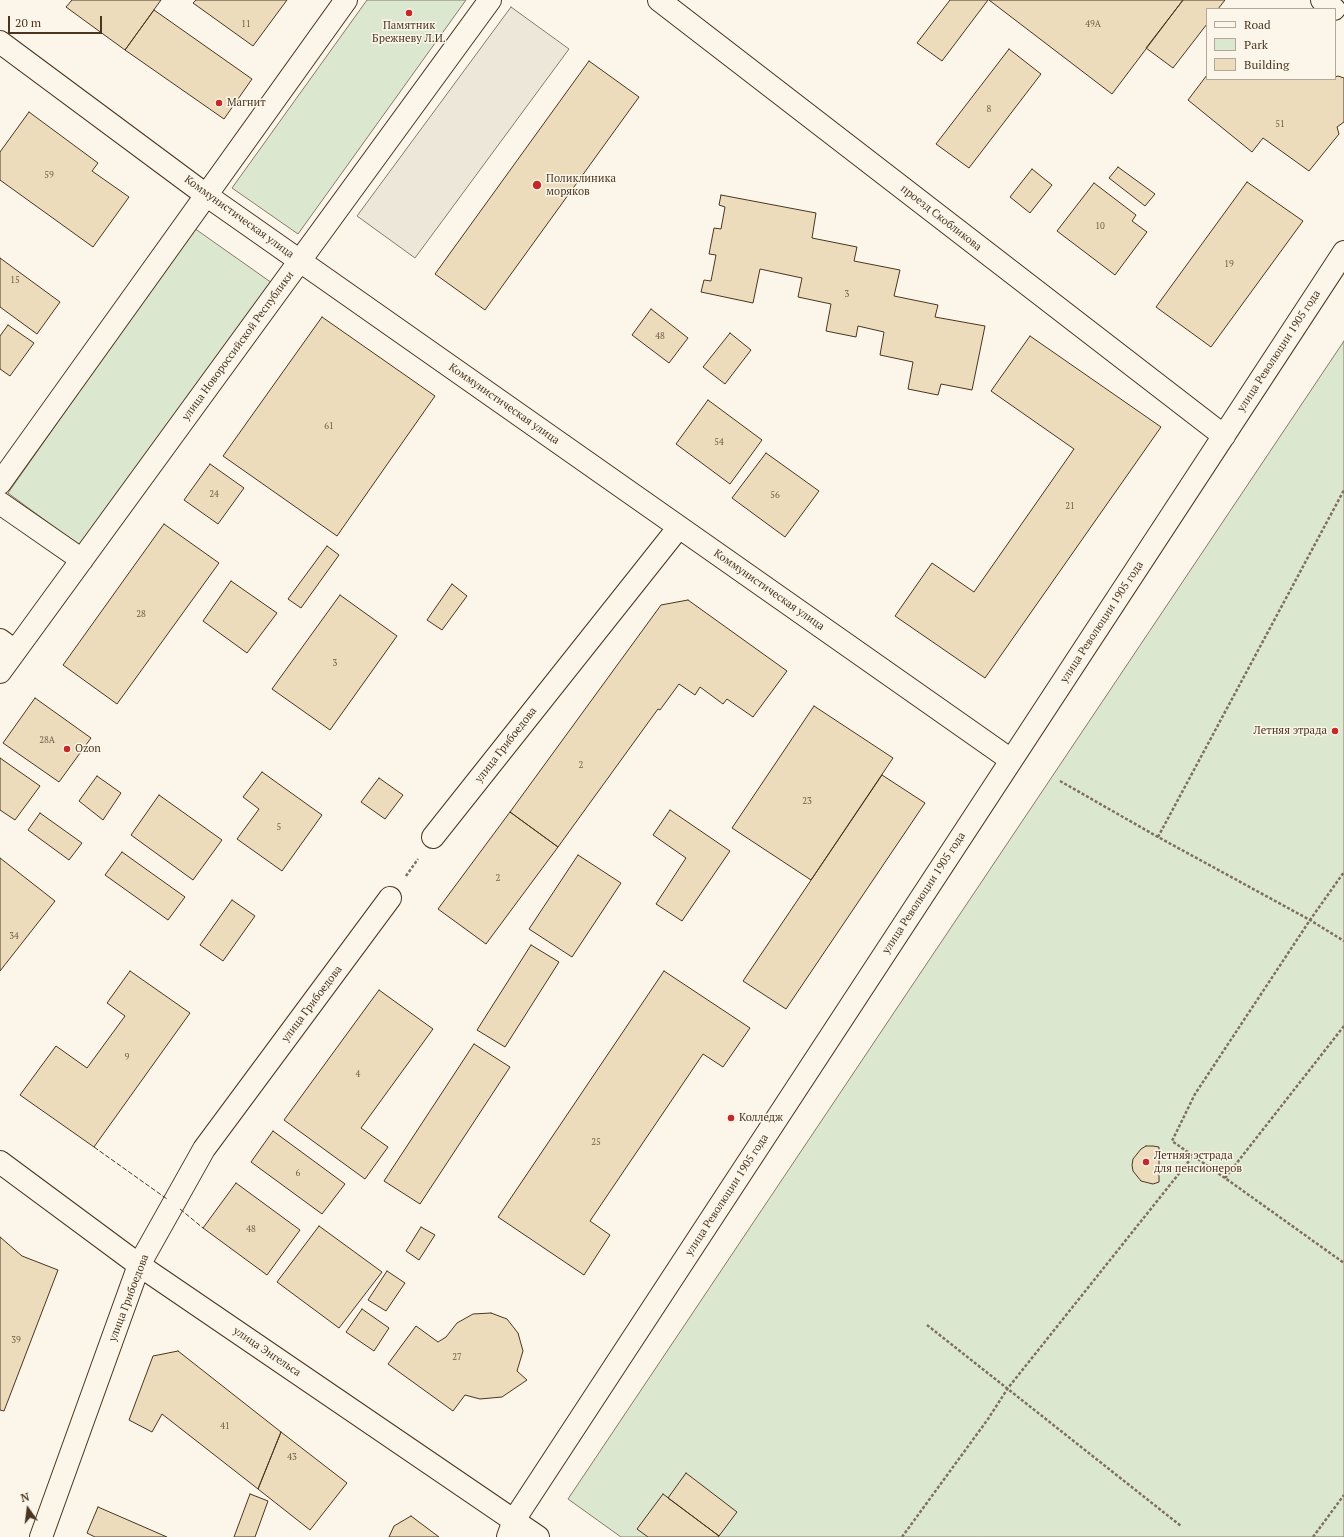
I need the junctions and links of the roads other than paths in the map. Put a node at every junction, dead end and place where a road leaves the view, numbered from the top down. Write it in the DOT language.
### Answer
graph roads {
  1 [pos="346,0"];
  2 [pos="490,0"];
  3 [pos="659,0"];
  4 [pos="1322,0"];
  5 [pos="1334,8"];
  6 [pos="1336,10"];
  7 [pos="1344,16"];
  8 [pos="0,42"];
  9 [pos="206,195"];
  10 [pos="1344,252"];
  11 [pos="300,261"];
  12 [pos="1224,436"];
  13 [pos="0,483"];
  14 [pos="0,503"];
  15 [pos="679,527"];
  16 [pos="82,560"];
  17 [pos="8,646"];
  18 [pos="0,672"];
  19 [pos="1011,760"];
  20 [pos="433,837"];
  21 [pos="390,898"];
  22 [pos="0,1162"];
  23 [pos="139,1265"];
  24 [pos="511,1528"];
  25 [pos="41,1537"];
  26 [pos="538,1537"];
  1 -- 9 [label="street"];
  2 -- 11 [label="street, улица Новороссийской Республики"];
  3 -- 12 [label="street, проезд Скобликова"];
  4 -- 5 [label="street"];
  6 -- 7 [label="street"];
  8 -- 9 [label="street, Коммунистическая улица"];
  9 -- 11 [label="street, Коммунистическая улица"];
  9 -- 13 [label="street"];
  10 -- 12 [label="street, улица Революции 1905 года"];
  11 -- 15 [label="street, Коммунистическая улица"];
  11 -- 16 [label="street, улица Новороссийской Республики"];
  12 -- 19 [label="street, улица Революции 1905 года"];
  14 -- 16 [label="street"];
  15 -- 19 [label="street, Коммунистическая улица"];
  15 -- 20 [label="street, улица Грибоедова"];
  16 -- 17 [label="street, улица Новороссийской Республики"];
  17 -- 18 [label="street, улица Новороссийской Республики"];
  19 -- 24 [label="street, улица Революции 1905 года"];
  21 -- 23 [label="street, улица Грибоедова"];
  22 -- 23 [label="street, улица Энгельса"];
  23 -- 24 [label="street, улица Энгельса"];
  23 -- 25 [label="street, улица Грибоедова"];
  24 -- 26 [label="street, улица Энгельса"];
}
